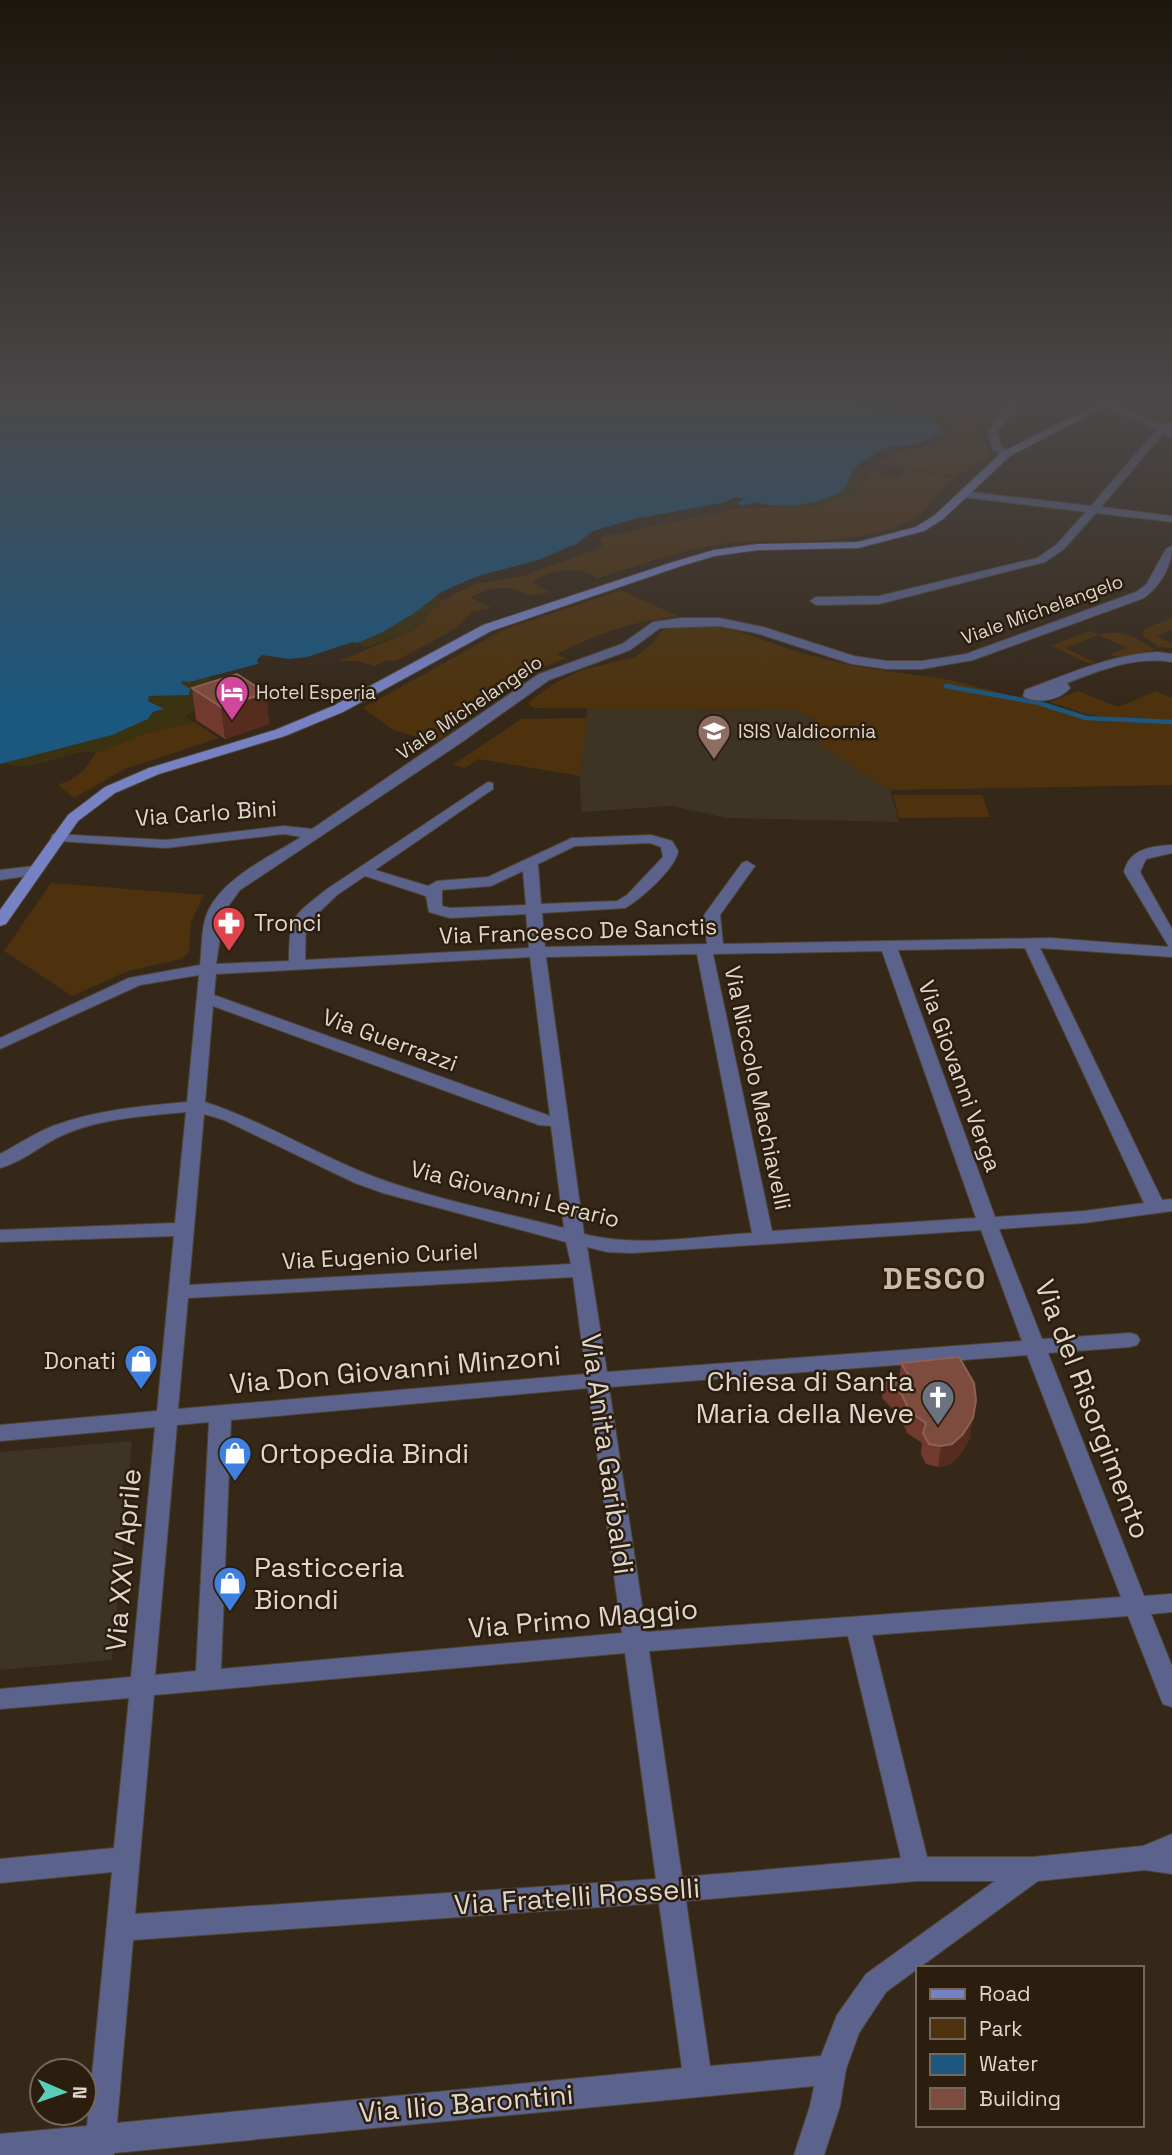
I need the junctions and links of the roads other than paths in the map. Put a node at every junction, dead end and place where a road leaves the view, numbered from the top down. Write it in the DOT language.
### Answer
graph roads {
  1 [pos="952,504"];
  2 [pos="1044,504"];
  3 [pos="1096,504"];
  4 [pos="1091,509"];
  5 [pos="1172,520"];
  6 [pos="1172,549"];
  7 [pos="816,601"];
  8 [pos="1142,657"];
  9 [pos="1172,659"];
  10 [pos="1172,671"];
  11 [pos="1060,683"];
  12 [pos="488,786"];
  13 [pos="315,834"];
  14 [pos="58,837"];
  15 [pos="1172,849"];
  16 [pos="530,864"];
  17 [pos="747,866"];
  18 [pos="34,871"];
  19 [pos="363,871"];
  20 [pos="0,875"];
  21 [pos="434,893"];
  22 [pos="535,911"];
  23 [pos="0,921"];
  24 [pos="1030,943"];
  25 [pos="1172,943"];
  26 [pos="888,946"];
  27 [pos="710,949"];
  28 [pos="537,952"];
  29 [pos="1172,952"];
  30 [pos="297,965"];
  31 [pos="208,970"];
  32 [pos="206,998"];
  33 [pos="0,1044"];
  34 [pos="198,1106"];
  35 [pos="560,1121"];
  36 [pos="0,1162"];
  37 [pos="1164,1206"];
  38 [pos="987,1222"];
  39 [pos="186,1229"];
  40 [pos="0,1237"];
  41 [pos="763,1237"];
  42 [pos="575,1238"];
  43 [pos="582,1270"];
  44 [pos="180,1292"];
  45 [pos="1130,1340"];
  46 [pos="1034,1347"];
  47 [pos="597,1380"];
  48 [pos="220,1415"];
  49 [pos="168,1420"];
  50 [pos="0,1433"];
  51 [pos="1172,1603"];
  52 [pos="1136,1605"];
  53 [pos="858,1627"];
  54 [pos="635,1642"];
  55 [pos="208,1680"];
  56 [pos="143,1686"];
  57 [pos="1172,1697"];
  58 [pos="0,1699"];
  59 [pos="1172,1846"];
  60 [pos="128,1859"];
  61 [pos="1159,1860"];
  62 [pos="1033,1869"];
  63 [pos="917,1870"];
  64 [pos="0,1871"];
  65 [pos="670,1890"];
  66 [pos="122,1928"];
  67 [pos="831,2069"];
  68 [pos="698,2081"];
  69 [pos="100,2146"];
  70 [pos="0,2149"];
  71 [pos="809,2155"];
  1 -- 14 [label="street"];
  2 -- 4 [label="street"];
  3 -- 4 [label="street"];
  4 -- 5 [label="street"];
  4 -- 7 [label="street"];
  6 -- 13 [label="street, Viale Michelangelo"];
  8 -- 9 [label="street"];
  8 -- 10 [label="street"];
  8 -- 11 [label="street"];
  12 -- 19 [label="street"];
  13 -- 14 [label="street, Via Carlo Bini"];
  13 -- 31 [label="street, Viale Michelangelo"];
  14 -- 18 [label="street"];
  15 -- 25 [label="street"];
  16 -- 21 [label="street"];
  16 -- 22 [label="street, Via Anita Garibaldi"];
  16 -- 22 [label="street"];
  17 -- 27 [label="street, Via Niccolo Machiavelli"];
  18 -- 20 [label="street"];
  18 -- 23 [label="street"];
  19 -- 21 [label="street"];
  19 -- 30 [label="street"];
  21 -- 22 [label="street"];
  22 -- 28 [label="street, Via Anita Garibaldi"];
  24 -- 26 [label="street, Via Francesco De Sanctis"];
  24 -- 29 [label="street, Via Francesco De Sanctis"];
  24 -- 37 [label="street"];
  26 -- 27 [label="street, Via Francesco De Sanctis"];
  26 -- 38 [label="street, Via Giovanni Verga"];
  27 -- 28 [label="street, Via Francesco De Sanctis"];
  27 -- 41 [label="street, Via Niccolo Machiavelli"];
  28 -- 30 [label="street, Via Francesco De Sanctis"];
  28 -- 35 [label="street, Via Anita Garibaldi"];
  30 -- 31 [label="street, Via Francesco De Sanctis"];
  31 -- 32 [label="street, Via XXV Aprile"];
  31 -- 33 [label="street, Via Francesco De Sanctis"];
  32 -- 34 [label="street, Via XXV Aprile"];
  32 -- 35 [label="street, Via Guerrazzi"];
  34 -- 36 [label="street, Via Giovanni Lerario"];
  34 -- 39 [label="street, Via XXV Aprile"];
  34 -- 42 [label="street, Via Giovanni Lerario"];
  35 -- 42 [label="street, Via Anita Garibaldi"];
  37 -- 38 [label="street, Via Giovanni Lerario"];
  38 -- 41 [label="street, Via Giovanni Lerario"];
  38 -- 46 [label="street, Via del Risorgimento"];
  39 -- 40 [label="street"];
  39 -- 44 [label="street, Via XXV Aprile"];
  41 -- 42 [label="street, Via Giovanni Lerario"];
  42 -- 43 [label="street, Via Anita Garibaldi"];
  43 -- 44 [label="street, Via Eugenio Curiel"];
  43 -- 47 [label="street, Via Anita Garibaldi"];
  44 -- 49 [label="street, Via XXV Aprile"];
  45 -- 46 [label="street, Via Don Giovanni Minzoni"];
  46 -- 47 [label="street, Via Don Giovanni Minzoni"];
  46 -- 52 [label="street, Via del Risorgimento"];
  47 -- 48 [label="street, Via Don Giovanni Minzoni"];
  47 -- 54 [label="street, Via Anita Garibaldi"];
  48 -- 49 [label="street, Via Don Giovanni Minzoni"];
  48 -- 55 [label="street"];
  49 -- 50 [label="street, Via Don Giovanni Minzoni"];
  49 -- 56 [label="street, Via XXV Aprile"];
  51 -- 52 [label="street, Via Primo Maggio"];
  52 -- 53 [label="street, Via Primo Maggio"];
  52 -- 57 [label="street, Via del Risorgimento"];
  53 -- 54 [label="street, Via Primo Maggio"];
  53 -- 63 [label="street"];
  54 -- 55 [label="street, Via Primo Maggio"];
  54 -- 65 [label="street, Via Anita Garibaldi"];
  55 -- 56 [label="street, Via Primo Maggio"];
  56 -- 58 [label="street, Via Primo Maggio"];
  56 -- 60 [label="street, Via XXV Aprile"];
  59 -- 61 [label="street"];
  60 -- 64 [label="street"];
  60 -- 66 [label="street, Via XXV Aprile"];
  61 -- 62 [label="street, Via Fratelli Rosselli"];
  62 -- 63 [label="street, Via Fratelli Rosselli"];
  62 -- 67 [label="street"];
  63 -- 65 [label="street, Via Fratelli Rosselli"];
  65 -- 66 [label="street, Via Fratelli Rosselli"];
  65 -- 68 [label="street, Via Anita Garibaldi"];
  66 -- 69 [label="street, Via XXV Aprile"];
  67 -- 68 [label="street, Via Ilio Barontini"];
  67 -- 71 [label="street"];
  68 -- 69 [label="street, Via Ilio Barontini"];
  69 -- 70 [label="street, Via Ilio Barontini"];
}
